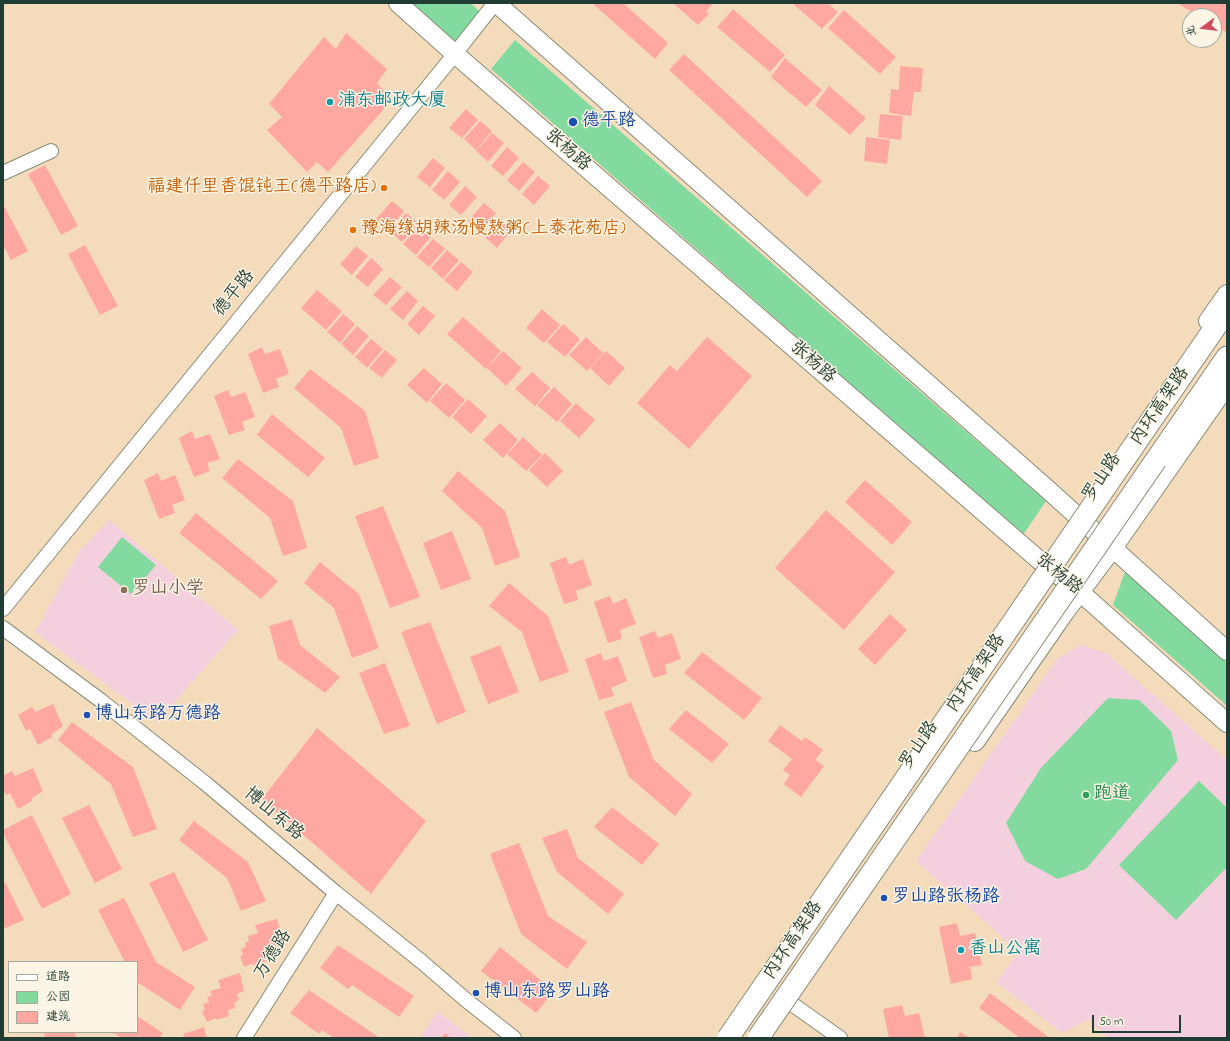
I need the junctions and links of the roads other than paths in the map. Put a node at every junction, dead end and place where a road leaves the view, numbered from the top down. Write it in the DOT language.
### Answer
graph roads {
  1 [pos="398,3"];
  2 [pos="495,3"];
  3 [pos="455,54"];
  4 [pos="50,150"];
  5 [pos="3,173"];
  6 [pos="1227,294"];
  7 [pos="1227,310"];
  8 [pos="1227,357"];
  9 [pos="1227,385"];
  10 [pos="1078,517"];
  11 [pos="1113,548"];
  12 [pos="1045,565"];
  13 [pos="1080,592"];
  14 [pos="3,609"];
  15 [pos="3,628"];
  16 [pos="1227,651"];
  17 [pos="1227,722"];
  18 [pos="336,893"];
  19 [pos="792,1004"];
  20 [pos="244,1038"];
  21 [pos="514,1038"];
  22 [pos="720,1038"];
  23 [pos="728,1038"];
  24 [pos="758,1038"];
  25 [pos="768,1038"];
  26 [pos="840,1038"];
  1 -- 3 [label="main road, 张杨路"];
  2 -- 3 [label="street, 德平路"];
  2 -- 10 [label="main road"];
  3 -- 12 [label="main road, 张杨路"];
  3 -- 14 [label="street, 德平路"];
  4 -- 5 [label="street"];
  6 -- 10 [label="main road, 罗山路"];
  7 -- 23 [label="highway, 内环高架路, bridge"];
  8 -- 24 [label="highway, 内环高架路, bridge"];
  9 -- 11 [label="main road"];
  10 -- 11 [label="main road"];
  10 -- 12 [label="main road, 罗山路"];
  11 -- 13 [label="main road"];
  11 -- 16 [label="main road"];
  12 -- 13 [label="main road, 张杨路"];
  12 -- 22 [label="main road, 罗山路"];
  13 -- 17 [label="main road, 张杨路"];
  13 -- 19 [label="main road"];
  15 -- 18 [label="street, 博山东路"];
  18 -- 20 [label="street, 万德路"];
  18 -- 21 [label="street, 博山东路"];
  19 -- 25 [label="main road"];
  19 -- 26 [label="street"];
}
